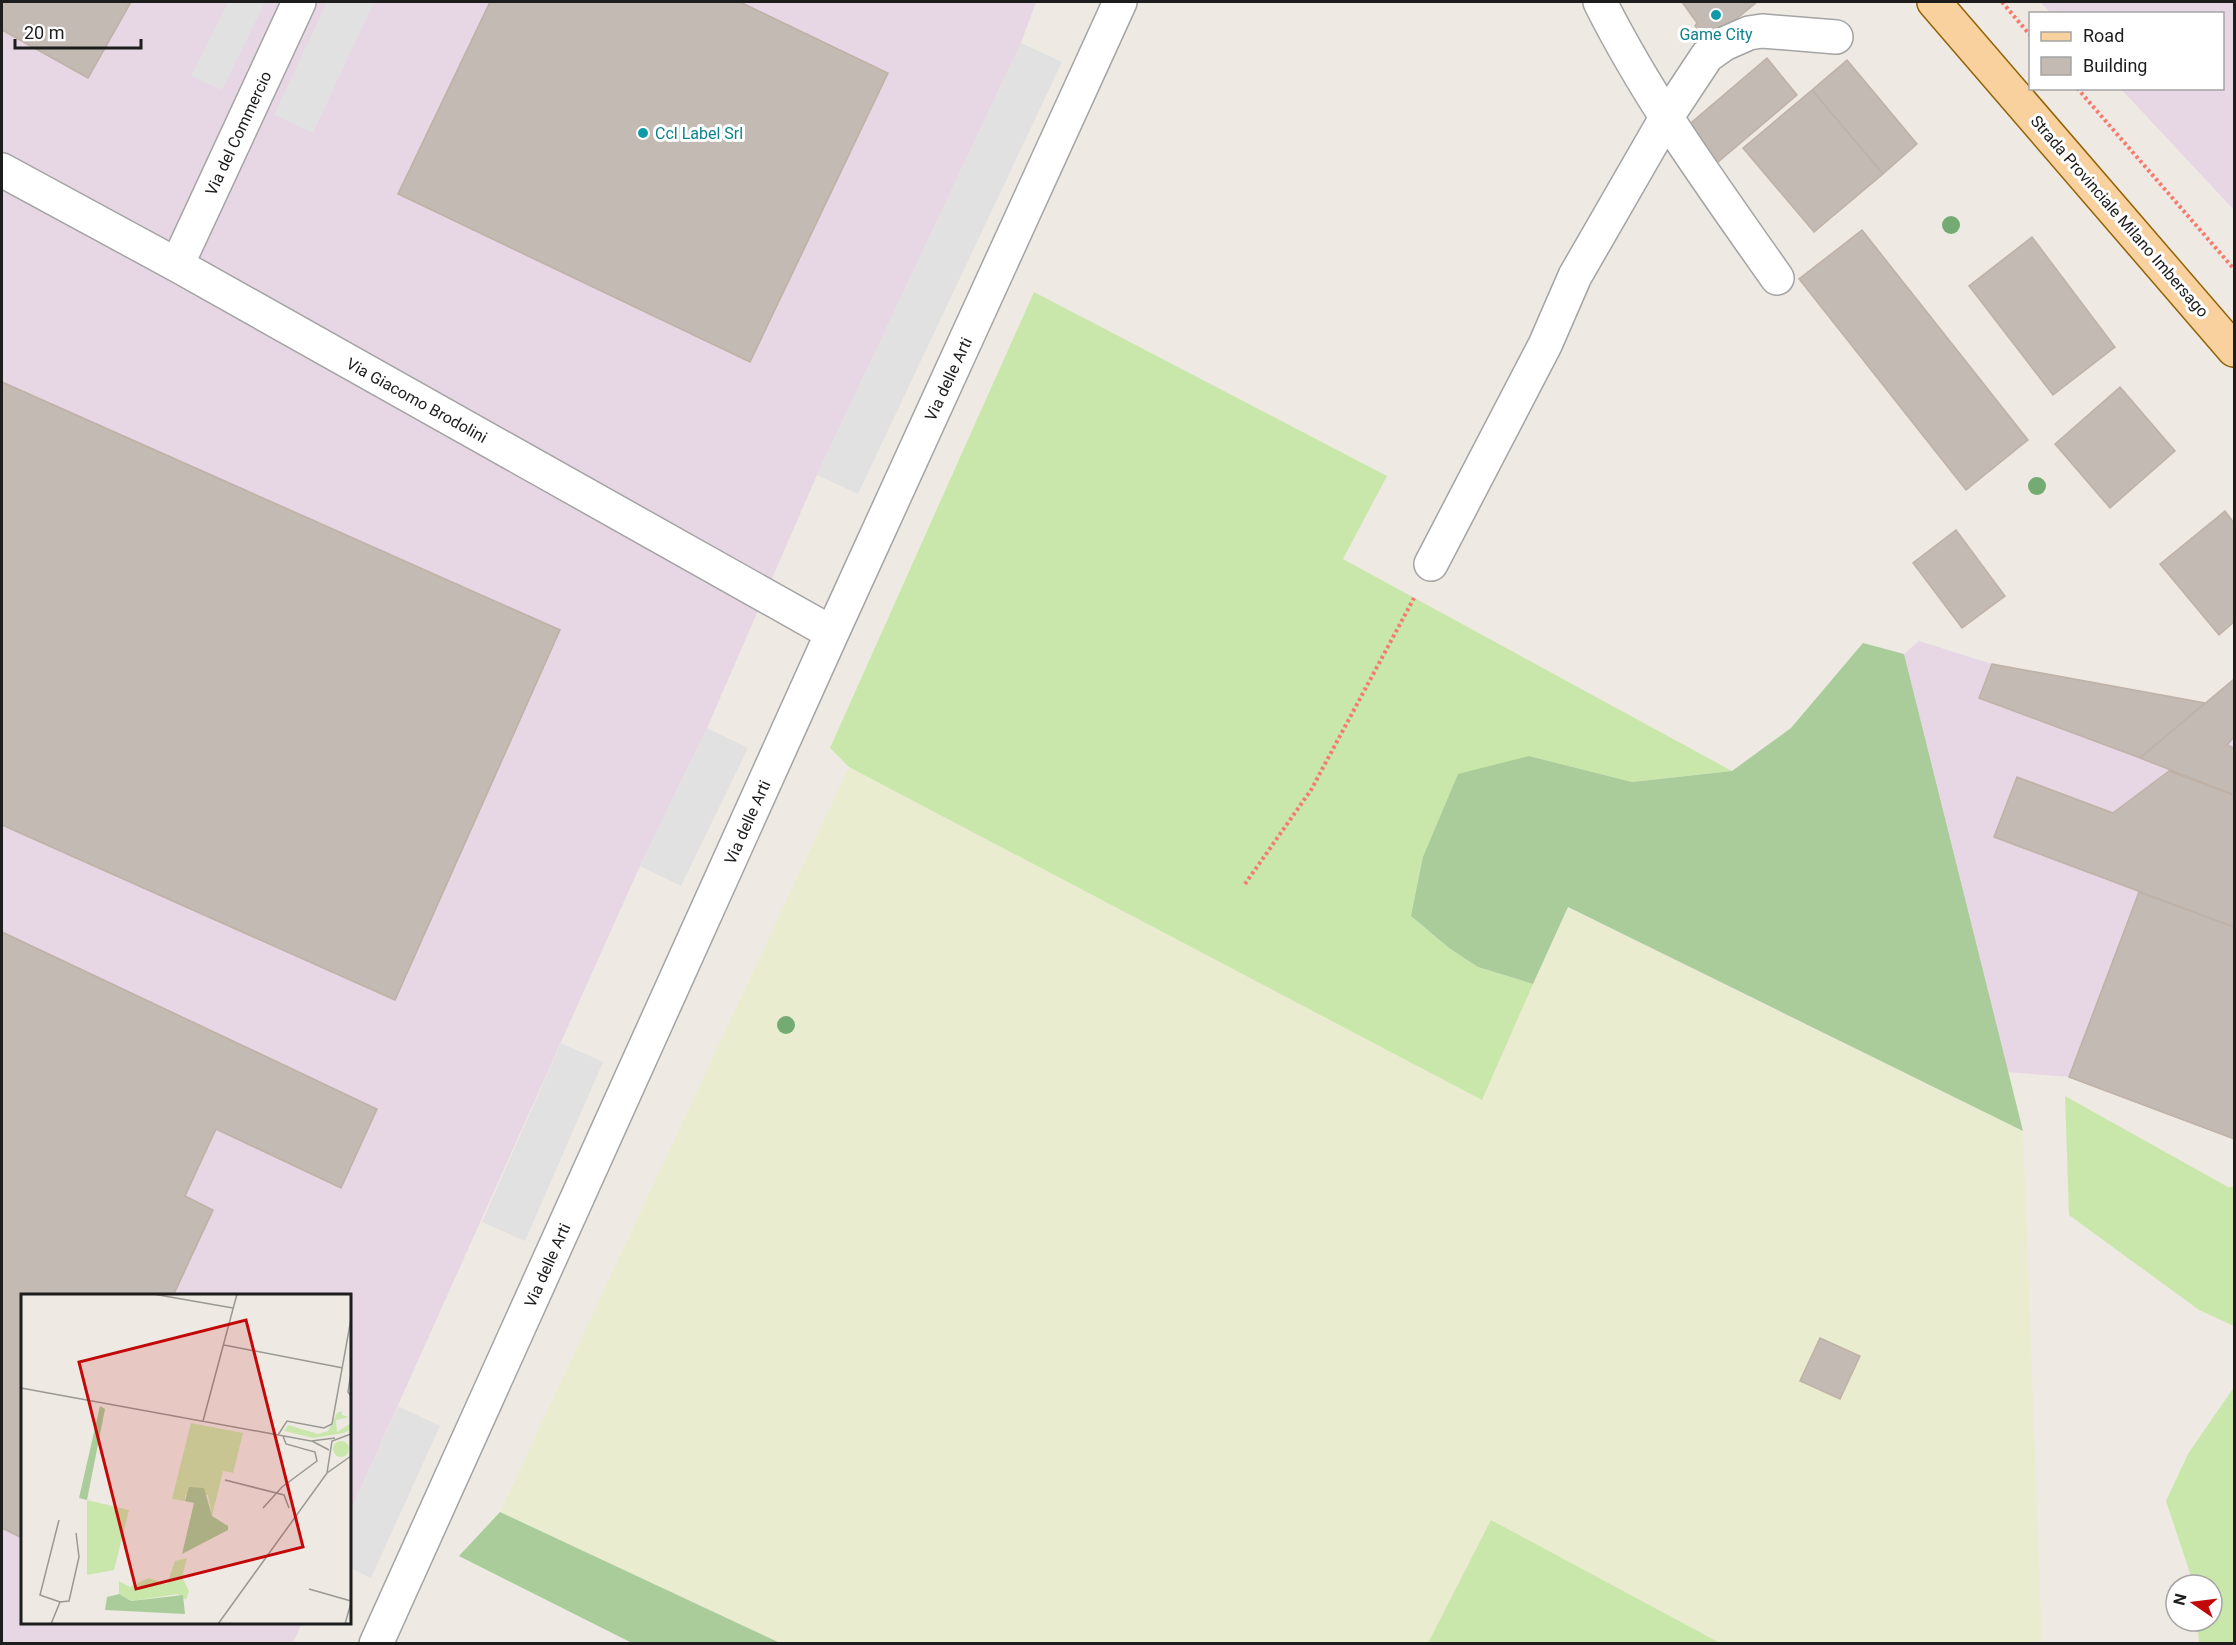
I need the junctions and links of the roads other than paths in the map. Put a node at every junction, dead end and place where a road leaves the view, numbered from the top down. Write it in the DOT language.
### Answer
graph roads {
  1 [pos="299,2"];
  2 [pos="1120,2"];
  3 [pos="1600,2"];
  4 [pos="1934,2"];
  5 [pos="1836,37"];
  6 [pos="1666,117"];
  7 [pos="2,170"];
  8 [pos="177,265"];
  9 [pos="1777,278"];
  10 [pos="2235,350"];
  11 [pos="1431,564"];
  12 [pos="832,633"];
  13 [pos="376,1644"];
  1 -- 8 [label="street, Via del Commercio"];
  2 -- 12 [label="street, Via delle Arti"];
  3 -- 6 [label="street"];
  4 -- 10 [label="main road, Strada Provinciale Milano Imbersago"];
  5 -- 6 [label="street"];
  6 -- 9 [label="street"];
  6 -- 11 [label="street"];
  7 -- 8 [label="street, Via Giacomo Brodolini"];
  8 -- 12 [label="street, Via Giacomo Brodolini"];
  12 -- 13 [label="street, Via delle Arti"];
}
